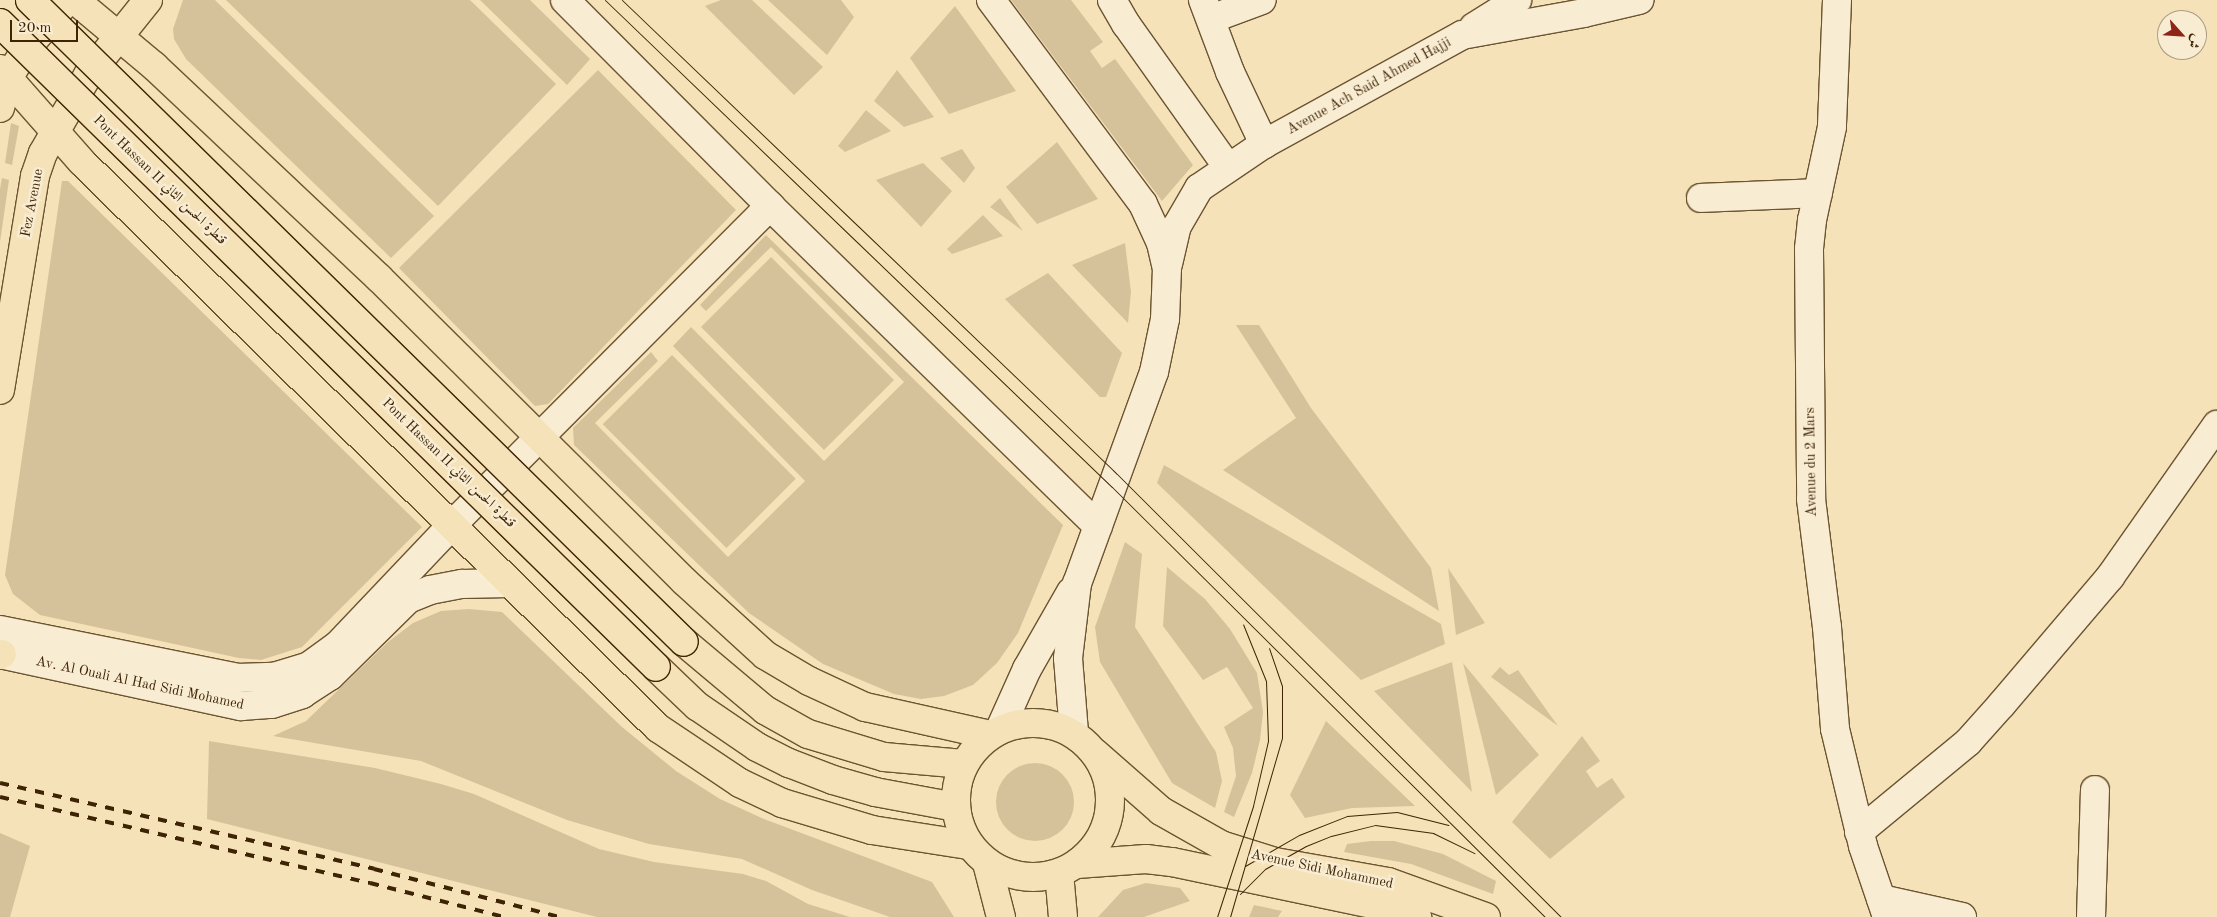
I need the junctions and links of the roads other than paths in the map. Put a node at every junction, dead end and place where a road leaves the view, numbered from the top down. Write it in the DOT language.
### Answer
graph roads {
  1 [pos="30,0"];
  2 [pos="68,0"];
  3 [pos="75,0"];
  4 [pos="148,0"];
  5 [pos="565,0"];
  6 [pos="991,0"];
  7 [pos="1112,0"];
  8 [pos="1262,0"];
  9 [pos="1517,0"];
  10 [pos="1639,0"];
  11 [pos="1837,0"];
  12 [pos="1207,9"];
  13 [pos="0,23"];
  14 [pos="1462,35"];
  15 [pos="120,37"];
  16 [pos="2,92"];
  17 [pos="53,133"];
  18 [pos="1264,144"];
  19 [pos="1227,166"];
  20 [pos="1818,193"];
  21 [pos="1701,198"];
  22 [pos="770,206"];
  23 [pos="1167,268"];
  24 [pos="0,390"];
  25 [pos="2217,425"];
  26 [pos="539,436"];
  27 [pos="451,526"];
  28 [pos="1098,526"];
  29 [pos="509,582"];
  30 [pos="1077,583"];
  31 [pos="0,648"];
  32 [pos="995,732"];
  33 [pos="1074,733"];
  34 [pos="1096,753"];
  35 [pos="964,764"];
  36 [pos="2095,790"];
  37 [pos="956,807"];
  38 [pos="1859,832"];
  39 [pos="978,854"];
  40 [pos="1068,869"];
  41 [pos="1884,908"];
  42 [pos="1001,917"];
  43 [pos="1063,917"];
  44 [pos="1417,917"];
  45 [pos="1486,917"];
  46 [pos="1962,917"];
  47 [pos="2091,917"];
  1 -- 35 [label="main road, bridge"];
  2 -- 16 [label="main road"];
  3 -- 15 [label="main road"];
  4 -- 15 [label="main road, Fez Avenue"];
  5 -- 22 [label="street"];
  6 -- 23 [label="street"];
  7 -- 19 [label="street"];
  8 -- 12 [label="street"];
  9 -- 14 [label="street"];
  10 -- 14 [label="street, Avenue Ach Said Ahmed Hajji"];
  11 -- 20 [label="street, Avenue du 2 Mars"];
  12 -- 18 [label="street"];
  13 -- 37 [label="main road, Pont Hassan II قنطرة الحسن الثاني, bridge"];
  14 -- 18 [label="street, Avenue Ach Said Ahmed Hajji"];
  15 -- 17 [label="main road, Fez Avenue"];
  15 -- 26 [label="main road"];
  16 -- 17 [label="main road"];
  17 -- 24 [label="main road, Fez Avenue"];
  17 -- 27 [label="main road"];
  18 -- 19 [label="street, Avenue Ach Said Ahmed Hajji"];
  19 -- 23 [label="street, Avenue Ach Said Ahmed Hajji"];
  20 -- 21 [label="street"];
  20 -- 38 [label="street, Avenue du 2 Mars"];
  22 -- 26 [label="street"];
  22 -- 28 [label="street"];
  23 -- 28 [label="street"];
  25 -- 38 [label="street"];
  26 -- 27 [label="street"];
  26 -- 32 [label="main road"];
  27 -- 29 [label="main road"];
  27 -- 31 [label="street"];
  28 -- 30 [label="street"];
  29 -- 31 [label="street, Av. Al Ouali Al Had Sidi Mohamed"];
  29 -- 39 [label="main road"];
  30 -- 32 [label="street"];
  30 -- 33 [label="street"];
  32 -- 33 [label="main road"];
  32 -- 35 [label="main road"];
  33 -- 34 [label="main road"];
  34 -- 40 [label="main road"];
  34 -- 45 [label="main road, Avenue Sidi Mohammed"];
  35 -- 37 [label="main road"];
  36 -- 47 [label="street"];
  37 -- 39 [label="main road"];
  38 -- 41 [label="street, Avenue du 2 Mars"];
  39 -- 40 [label="main road"];
  39 -- 42 [label="main road"];
  40 -- 43 [label="main road"];
  40 -- 44 [label="main road, Avenue Sidi Mohammed"];
  41 -- 46 [label="street"];
}
